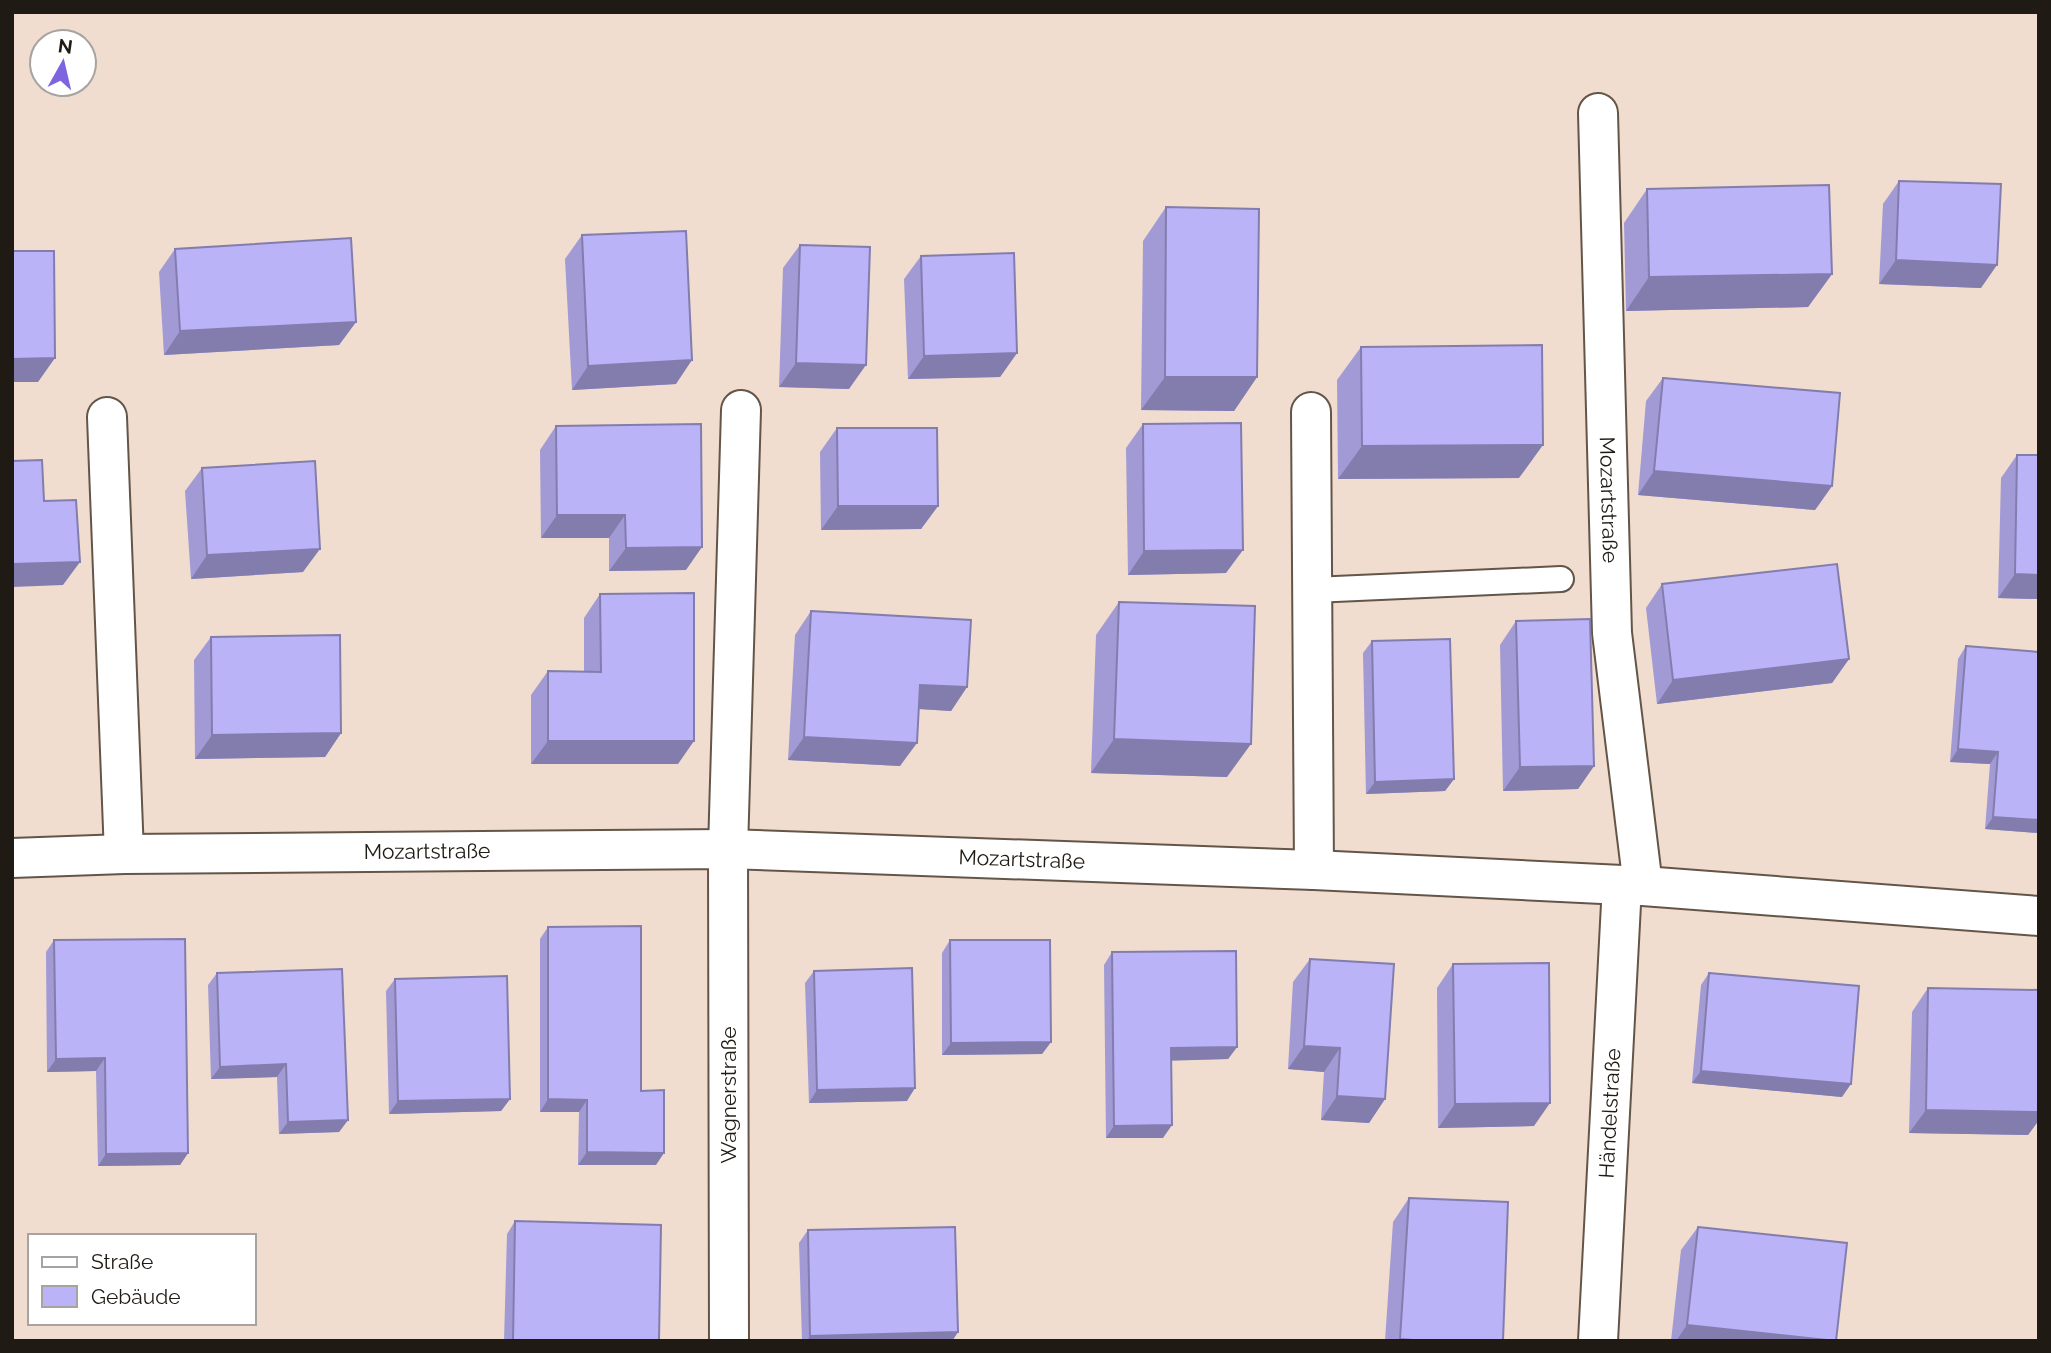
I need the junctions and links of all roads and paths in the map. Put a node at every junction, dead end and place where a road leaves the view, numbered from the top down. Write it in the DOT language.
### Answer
graph roads {
  1 [pos="1598,113"];
  2 [pos="741,410"];
  3 [pos="1311,412"];
  4 [pos="107,417"];
  5 [pos="1561,579"];
  6 [pos="1313,590"];
  7 [pos="728,849"];
  8 [pos="124,854"];
  9 [pos="12,858"];
  10 [pos="1314,870"];
  11 [pos="1632,886"];
  12 [pos="2039,916"];
  13 [pos="729,1341"];
  14 [pos="1598,1341"];
  1 -- 11 [label="street, Mozartstraße"];
  2 -- 7 [label="street"];
  3 -- 6 [label="street"];
  4 -- 8 [label="street"];
  5 -- 6 [label="lane"];
  6 -- 10 [label="street"];
  7 -- 8 [label="street, Mozartstraße"];
  7 -- 10 [label="street, Mozartstraße"];
  7 -- 13 [label="street, Wagnerstraße"];
  8 -- 9 [label="street, Mozartstraße"];
  10 -- 11 [label="street, Mozartstraße"];
  11 -- 12 [label="street, Mozartstraße"];
  11 -- 14 [label="street, Händelstraße"];
}
